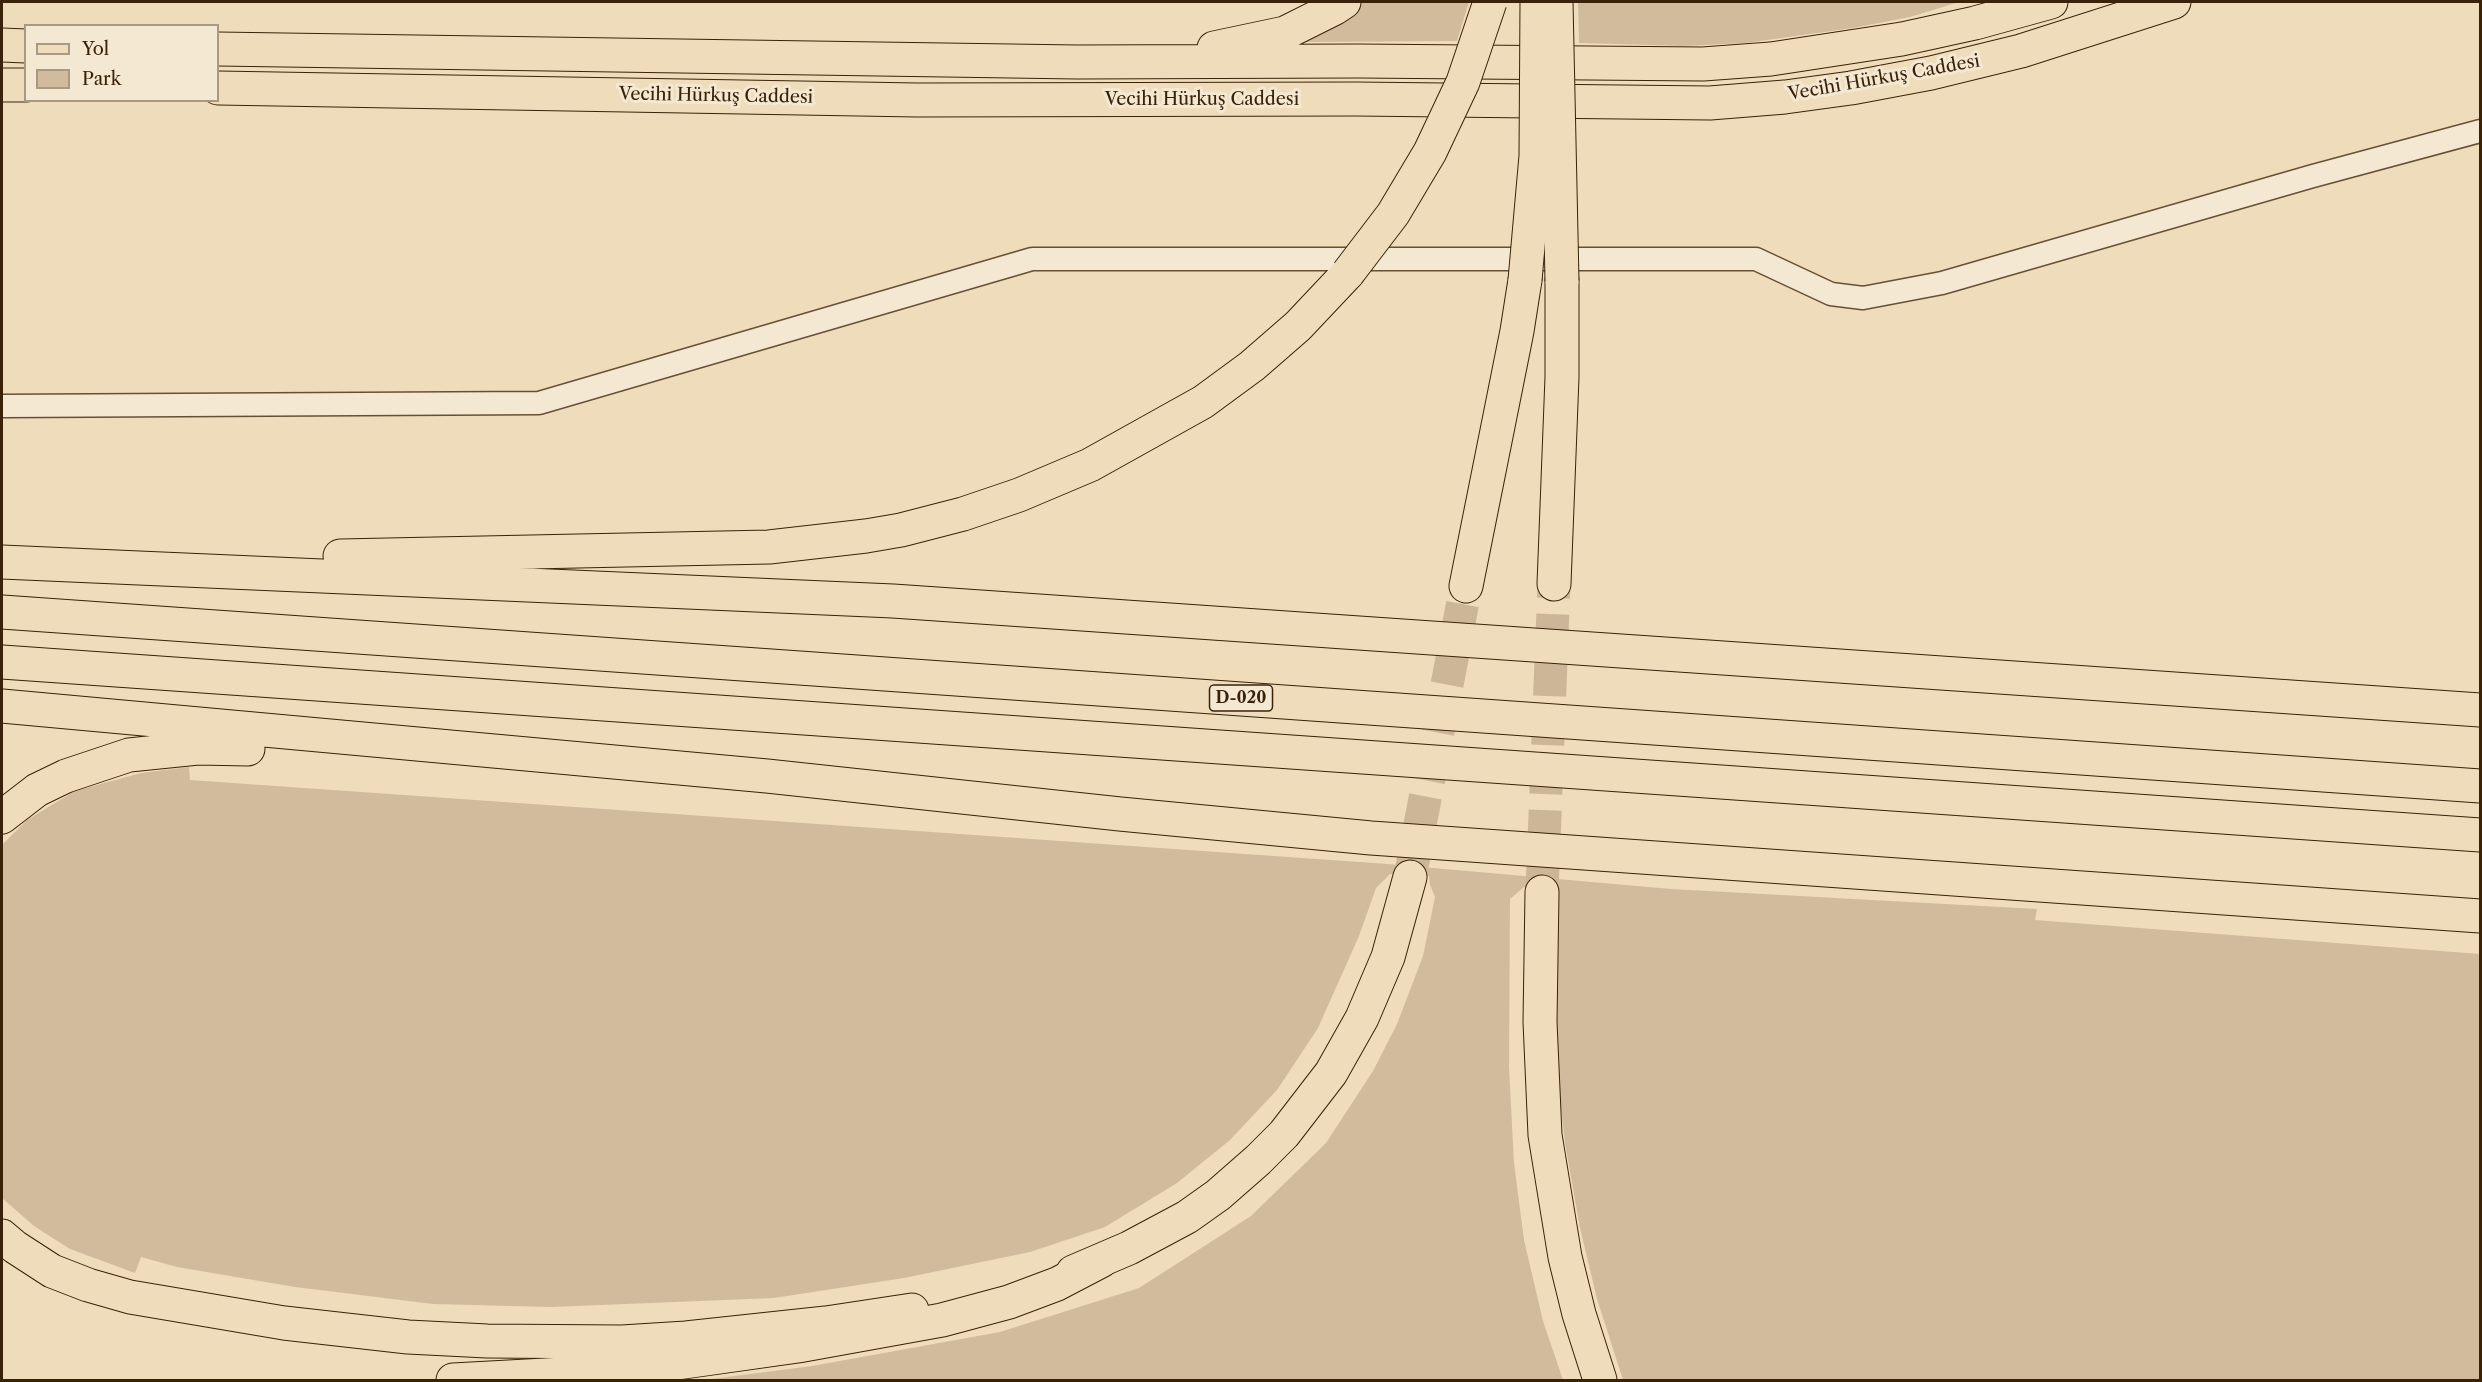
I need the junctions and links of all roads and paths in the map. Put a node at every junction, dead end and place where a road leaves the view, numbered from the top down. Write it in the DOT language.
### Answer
graph roads {
  1 [pos="1344,2"];
  2 [pos="1490,2"];
  3 [pos="1538,2"];
  4 [pos="1556,2"];
  5 [pos="2051,2"];
  6 [pos="2174,2"];
  7 [pos="2,45"];
  8 [pos="24,46"];
  9 [pos="219,50"];
  10 [pos="1146,63"];
  11 [pos="2,84"];
  12 [pos="24,85"];
  13 [pos="219,88"];
  14 [pos="2481,131"];
  15 [pos="2,406"];
  16 [pos="5,562"];
  17 [pos="1554,584"];
  18 [pos="1466,586"];
  19 [pos="2,612"];
  20 [pos="2,662"];
  21 [pos="2,706"];
  22 [pos="2481,710"];
  23 [pos="459,749"];
  24 [pos="2481,786"];
  25 [pos="2,817"];
  26 [pos="2481,835"];
  27 [pos="1410,877"];
  28 [pos="1542,892"];
  29 [pos="2481,916"];
  30 [pos="2,1236"];
  31 [pos="1101,1261"];
  32 [pos="453,1380"];
  33 [pos="1600,1380"];
  1 -- 10 [label="main road"];
  2 -- 16 [label="main road, bridge"];
  3 -- 18 [label="main road, bridge"];
  4 -- 17 [label="main road, bridge"];
  5 -- 10 [label="main road, Vecihi Hürkuş Caddesi"];
  6 -- 13 [label="main road, Vecihi Hürkuş Caddesi"];
  7 -- 8 [label="main road"];
  9 -- 10 [label="main road, Vecihi Hürkuş Caddesi"];
  11 -- 12 [label="main road"];
  14 -- 15 [label="street"];
  16 -- 22 [label="main road"];
  19 -- 24 [label="main road, D-020"];
  20 -- 26 [label="main road"];
  21 -- 23 [label="main road"];
  23 -- 25 [label="main road"];
  23 -- 29 [label="main road"];
  27 -- 31 [label="main road"];
  28 -- 33 [label="main road"];
  30 -- 31 [label="main road"];
  31 -- 32 [label="main road"];
}
